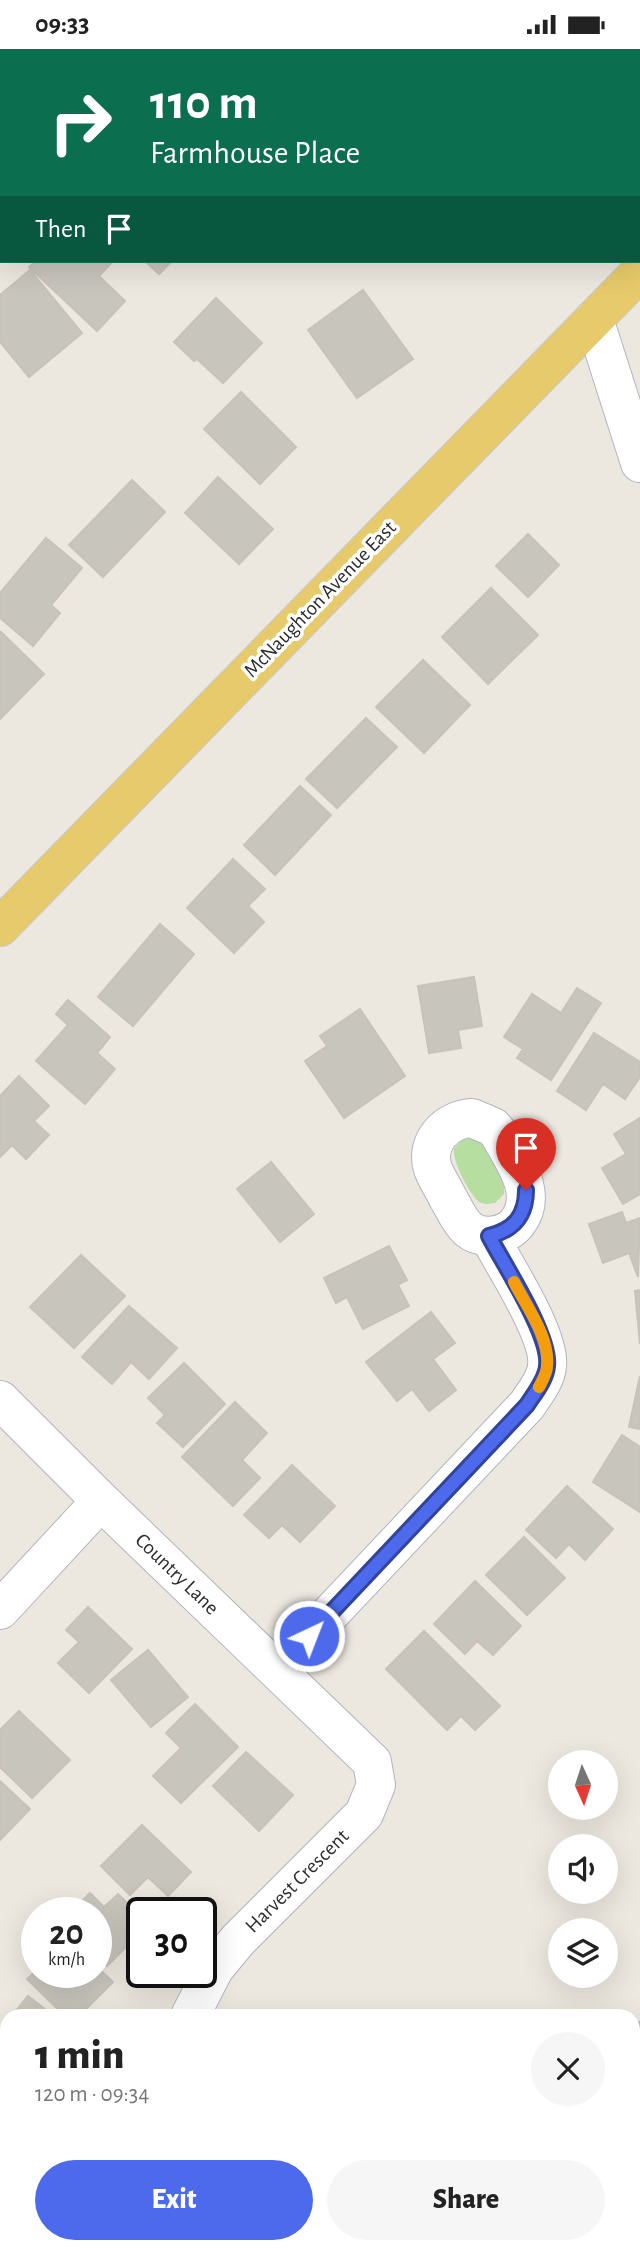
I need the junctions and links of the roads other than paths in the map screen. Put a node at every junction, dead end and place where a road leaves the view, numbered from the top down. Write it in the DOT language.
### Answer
graph roads {
  1 [pos="640,272"];
  2 [pos="594,319"];
  3 [pos="640,463"];
  4 [pos="0,927"];
  5 [pos="489,1236"];
  6 [pos="0,1400"];
  7 [pos="101,1501"];
  8 [pos="0,1609"];
  9 [pos="277,1670"];
  10 [pos="356,1745"];
  11 [pos="194,2009"];
  1 -- 2 [label="main road, McNaughton Avenue East"];
  2 -- 3 [label="street"];
  2 -- 4 [label="main road, McNaughton Avenue East"];
  5 -- 9 [label="street"];
  6 -- 7 [label="street, Country Lane"];
  7 -- 8 [label="street"];
  7 -- 9 [label="street, Country Lane"];
  9 -- 10 [label="street, Country Lane"];
  10 -- 11 [label="street, Harvest Crescent"];
}
